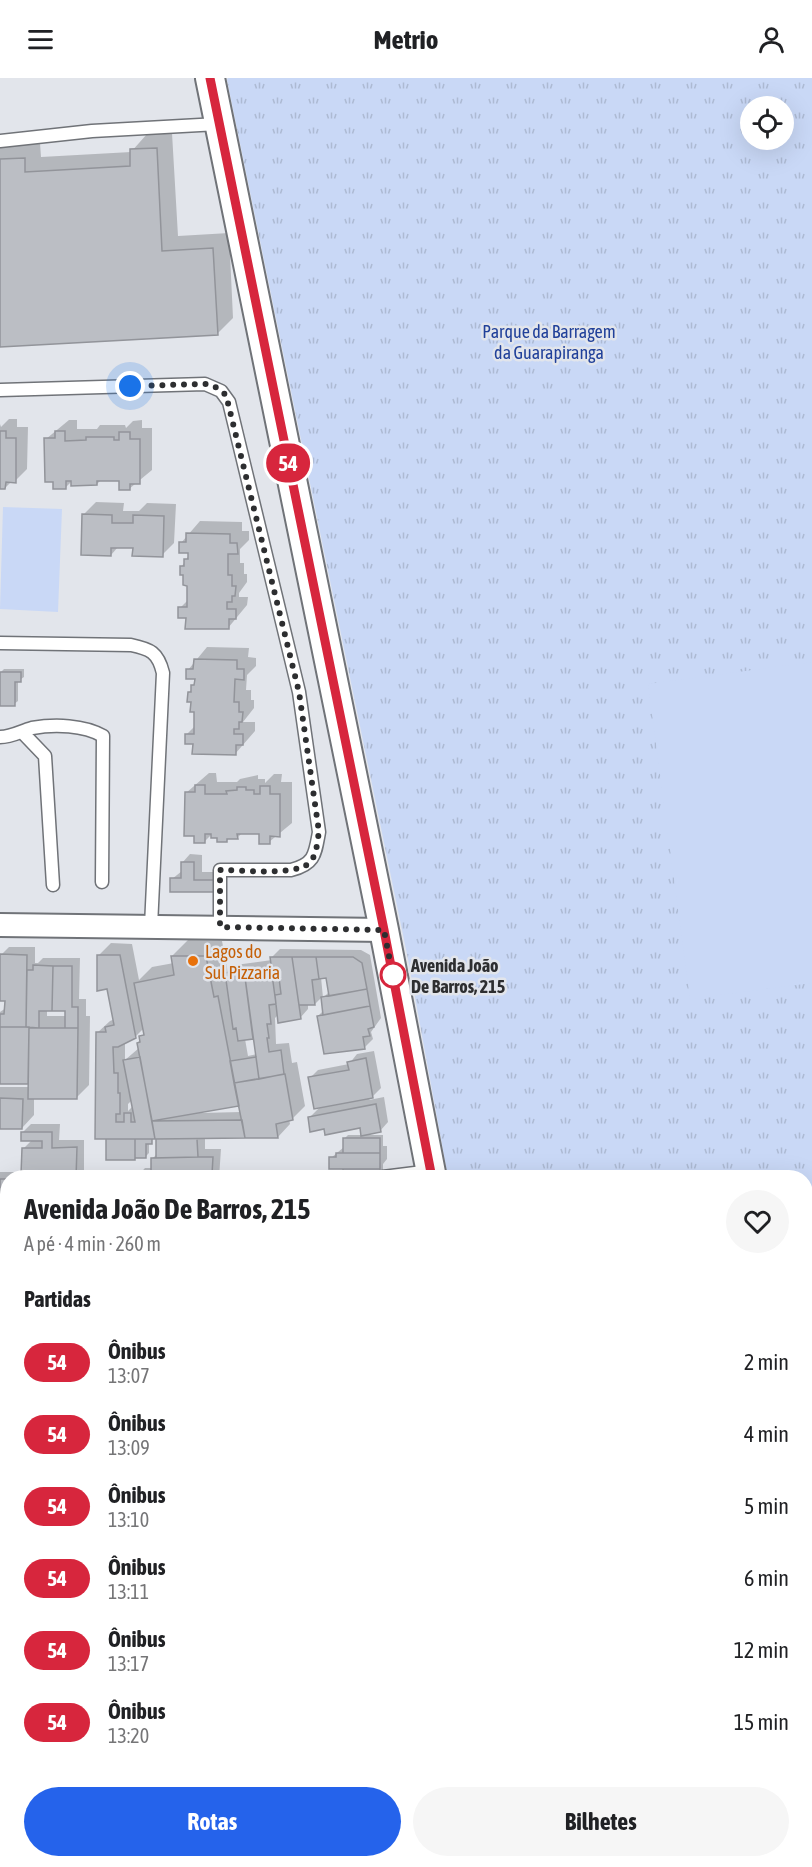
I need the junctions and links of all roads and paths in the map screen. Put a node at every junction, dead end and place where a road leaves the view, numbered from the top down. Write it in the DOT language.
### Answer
graph roads {
  1 [pos="210,78"];
  2 [pos="218,124"];
  3 [pos="0,141"];
  4 [pos="0,390"];
  5 [pos="0,643"];
  6 [pos="22,732"];
  7 [pos="0,737"];
  8 [pos="102,882"];
  9 [pos="53,885"];
  10 [pos="151,921"];
  11 [pos="220,922"];
  12 [pos="0,925"];
  13 [pos="384,930"];
  14 [pos="431,1170"];
  1 -- 2 [label="street"];
  2 -- 3 [label="lane"];
  2 -- 13 [label="street"];
  4 -- 11 [label="lane"];
  5 -- 10 [label="lane"];
  6 -- 7 [label="lane"];
  6 -- 8 [label="lane"];
  6 -- 9 [label="lane"];
  10 -- 11 [label="street"];
  10 -- 12 [label="street"];
  11 -- 13 [label="street"];
  13 -- 14 [label="street"];
}
